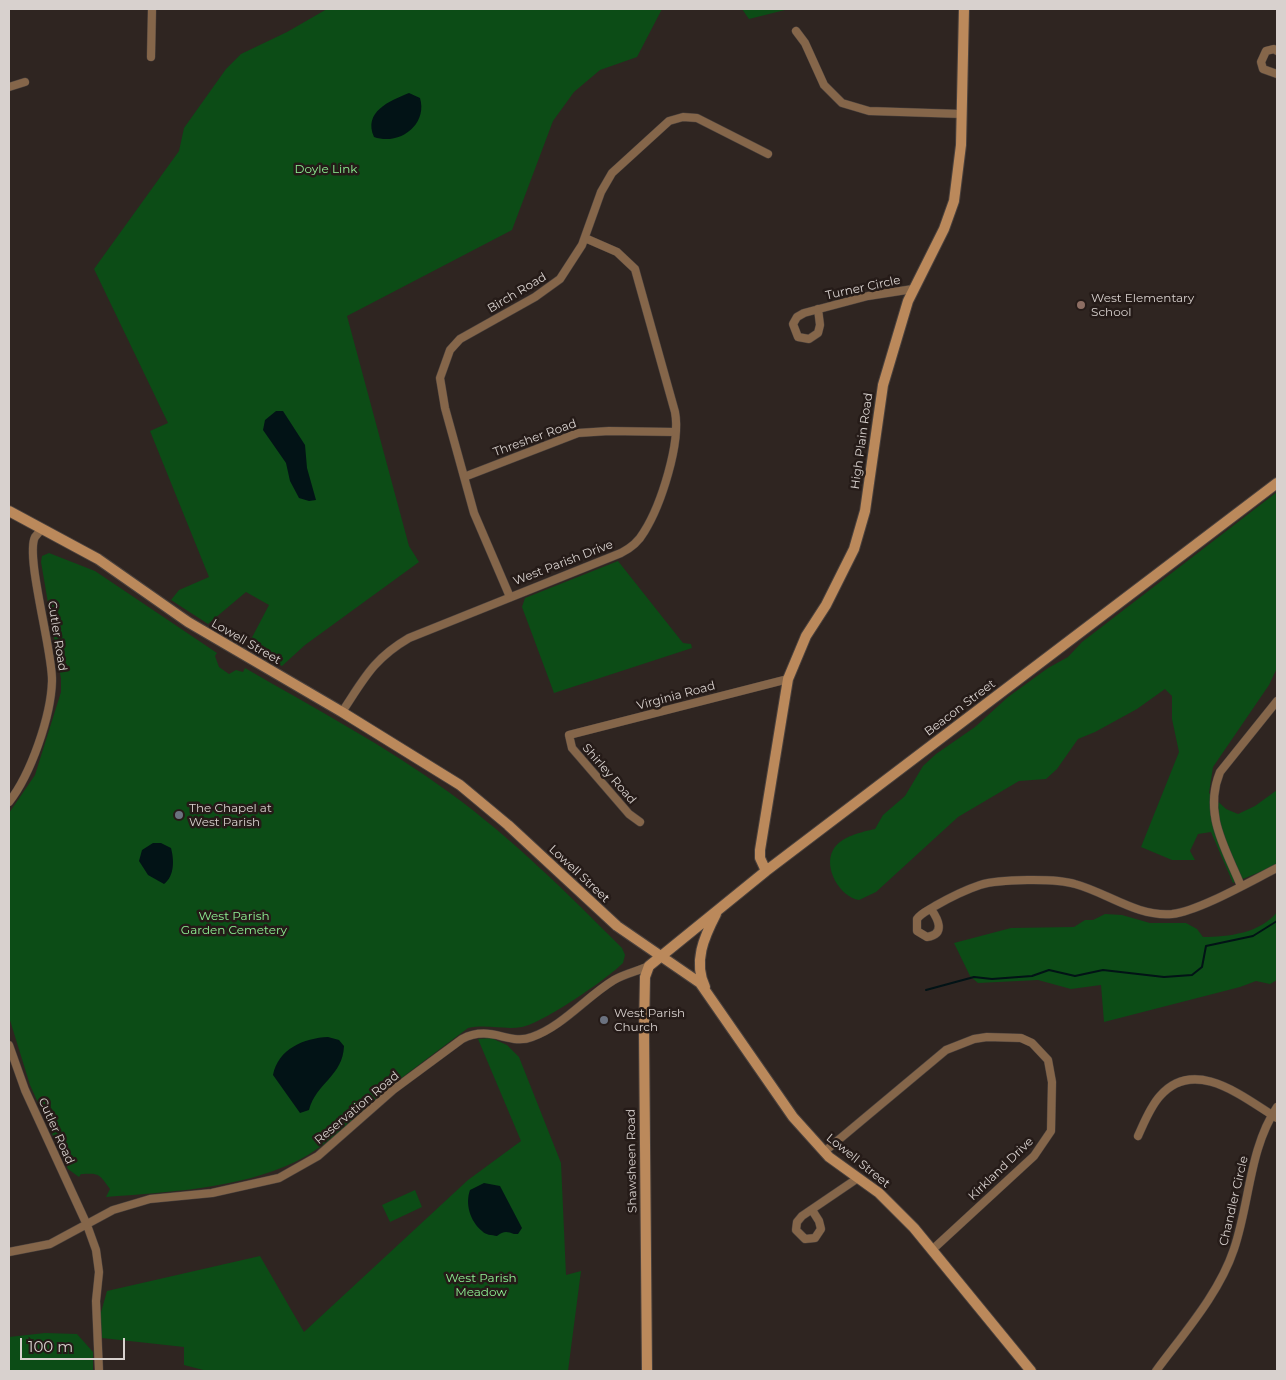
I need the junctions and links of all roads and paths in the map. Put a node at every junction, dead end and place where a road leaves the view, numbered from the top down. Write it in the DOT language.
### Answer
graph roads {
  1 [pos="152,9"];
  2 [pos="964,9"];
  3 [pos="796,31"];
  4 [pos="1277,52"];
  5 [pos="151,57"];
  6 [pos="1277,74"];
  7 [pos="25,82"];
  8 [pos="9,87"];
  9 [pos="962,114"];
  10 [pos="768,154"];
  11 [pos="585,238"];
  12 [pos="913,289"];
  13 [pos="818,309"];
  14 [pos="675,432"];
  15 [pos="464,477"];
  16 [pos="1277,483"];
  17 [pos="9,511"];
  18 [pos="42,529"];
  19 [pos="510,597"];
  20 [pos="788,679"];
  21 [pos="1277,701"];
  22 [pos="342,712"];
  23 [pos="569,735"];
  24 [pos="9,802"];
  25 [pos="640,822"];
  26 [pos="1277,868"];
  27 [pos="766,871"];
  28 [pos="1241,886"];
  29 [pos="931,908"];
  30 [pos="718,909"];
  31 [pos="660,956"];
  32 [pos="649,966"];
  33 [pos="708,993"];
  34 [pos="10,1051"];
  35 [pos="1277,1107"];
  36 [pos="1275,1116"];
  37 [pos="1138,1136"];
  38 [pos="824,1152"];
  39 [pos="858,1178"];
  40 [pos="812,1210"];
  41 [pos="87,1225"];
  42 [pos="932,1250"];
  43 [pos="9,1252"];
  44 [pos="99,1371"];
  45 [pos="647,1371"];
  46 [pos="1031,1371"];
  47 [pos="1156,1371"];
  1 -- 5 [label="street"];
  2 -- 9 [label="main road, High Plain Road"];
  3 -- 9 [label="street"];
  4 -- 6 [label="street"];
  7 -- 8 [label="street"];
  9 -- 12 [label="main road, High Plain Road"];
  10 -- 11 [label="street, Birch Road"];
  11 -- 14 [label="street, West Parish Drive"];
  11 -- 15 [label="street, Birch Road"];
  12 -- 13 [label="street, Turner Circle"];
  12 -- 20 [label="main road, High Plain Road"];
  14 -- 15 [label="street, Thresher Road"];
  14 -- 19 [label="street, West Parish Drive"];
  15 -- 19 [label="street, Birch Road"];
  16 -- 27 [label="main road, Beacon Street"];
  17 -- 18 [label="main road, Lowell Street"];
  18 -- 22 [label="main road, Lowell Street"];
  18 -- 24 [label="street, Cutler Road"];
  19 -- 22 [label="street, West Parish Drive"];
  20 -- 23 [label="street, Virginia Road"];
  20 -- 27 [label="main road, High Plain Road"];
  21 -- 28 [label="street"];
  22 -- 31 [label="main road, Lowell Street"];
  23 -- 25 [label="street, Shirley Road"];
  26 -- 28 [label="street"];
  27 -- 30 [label="main road, Beacon Street"];
  28 -- 29 [label="street"];
  30 -- 31 [label="main road, Beacon Street"];
  30 -- 33 [label="main road"];
  31 -- 32 [label="main road"];
  31 -- 33 [label="main road, Lowell Street"];
  32 -- 41 [label="street, Reservation Road"];
  32 -- 45 [label="main road, Shawsheen Road"];
  33 -- 38 [label="main road, Lowell Street"];
  34 -- 41 [label="street, Cutler Road"];
  35 -- 36 [label="street, Chandler Circle"];
  36 -- 37 [label="street"];
  36 -- 47 [label="street, Chandler Circle"];
  38 -- 39 [label="main road, Lowell Street"];
  38 -- 42 [label="street, Kirkland Drive"];
  39 -- 40 [label="street"];
  39 -- 42 [label="main road, Lowell Street"];
  41 -- 43 [label="street, Reservation Road"];
  41 -- 44 [label="street"];
  42 -- 46 [label="main road, Lowell Street"];
}
